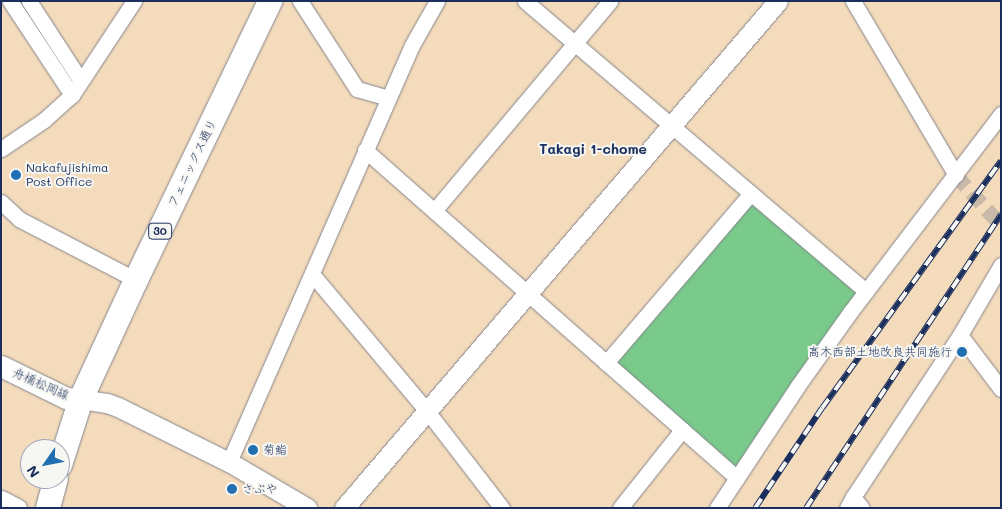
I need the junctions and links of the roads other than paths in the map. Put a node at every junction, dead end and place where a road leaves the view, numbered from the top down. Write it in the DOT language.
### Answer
graph roads {
  1 [pos="10,1"];
  2 [pos="29,1"];
  3 [pos="134,1"];
  4 [pos="270,1"];
  5 [pos="300,1"];
  6 [pos="437,1"];
  7 [pos="525,1"];
  8 [pos="610,1"];
  9 [pos="778,1"];
  10 [pos="853,1"];
  11 [pos="575,43"];
  12 [pos="81,81"];
  13 [pos="72,95"];
  14 [pos="388,98"];
  15 [pos="1001,114"];
  16 [pos="672,126"];
  17 [pos="1,149"];
  18 [pos="365,150"];
  19 [pos="956,175"];
  20 [pos="751,193"];
  21 [pos="1,202"];
  22 [pos="434,211"];
  23 [pos="1001,265"];
  24 [pos="312,274"];
  25 [pos="136,280"];
  26 [pos="866,291"];
  27 [pos="529,294"];
  28 [pos="960,335"];
  29 [pos="606,362"];
  30 [pos="1,366"];
  31 [pos="1001,390"];
  32 [pos="81,399"];
  33 [pos="427,411"];
  34 [pos="682,430"];
  35 [pos="68,439"];
  36 [pos="229,462"];
  37 [pos="737,478"];
  38 [pos="53,489"];
  39 [pos="1,500"];
  40 [pos="854,504"];
  41 [pos="17,508"];
  42 [pos="48,508"];
  43 [pos="307,508"];
  44 [pos="344,508"];
  45 [pos="502,508"];
  46 [pos="620,508"];
  47 [pos="717,508"];
  1 -- 13 [label="street"];
  2 -- 12 [label="street"];
  3 -- 12 [label="street"];
  4 -- 25 [label="main road, フェニックス通り / 30"];
  5 -- 14 [label="street"];
  6 -- 14 [label="street"];
  7 -- 11 [label="street"];
  8 -- 11 [label="street"];
  9 -- 16 [label="street"];
  10 -- 19 [label="street"];
  11 -- 16 [label="street"];
  11 -- 22 [label="street"];
  12 -- 13 [label="street"];
  13 -- 17 [label="street"];
  14 -- 18 [label="street"];
  15 -- 19 [label="street"];
  16 -- 20 [label="street"];
  16 -- 27 [label="street"];
  18 -- 22 [label="street"];
  18 -- 24 [label="street"];
  19 -- 26 [label="street"];
  20 -- 26 [label="street"];
  20 -- 29 [label="street"];
  21 -- 25 [label="street"];
  22 -- 27 [label="street"];
  23 -- 28 [label="street"];
  24 -- 33 [label="street"];
  24 -- 36 [label="street"];
  25 -- 32 [label="main road, フェニックス通り / 30"];
  26 -- 37 [label="street"];
  27 -- 29 [label="street"];
  27 -- 33 [label="street"];
  28 -- 31 [label="street"];
  28 -- 40 [label="street"];
  29 -- 34 [label="street"];
  30 -- 32 [label="main road, 舟橋松岡線"];
  32 -- 35 [label="main road, フェニックス通り / 30"];
  32 -- 36 [label="street"];
  33 -- 44 [label="street"];
  33 -- 45 [label="street"];
  34 -- 37 [label="street"];
  34 -- 46 [label="street"];
  36 -- 43 [label="street"];
  37 -- 47 [label="street"];
  38 -- 42 [label="main road"];
  39 -- 41 [label="street"];
}
